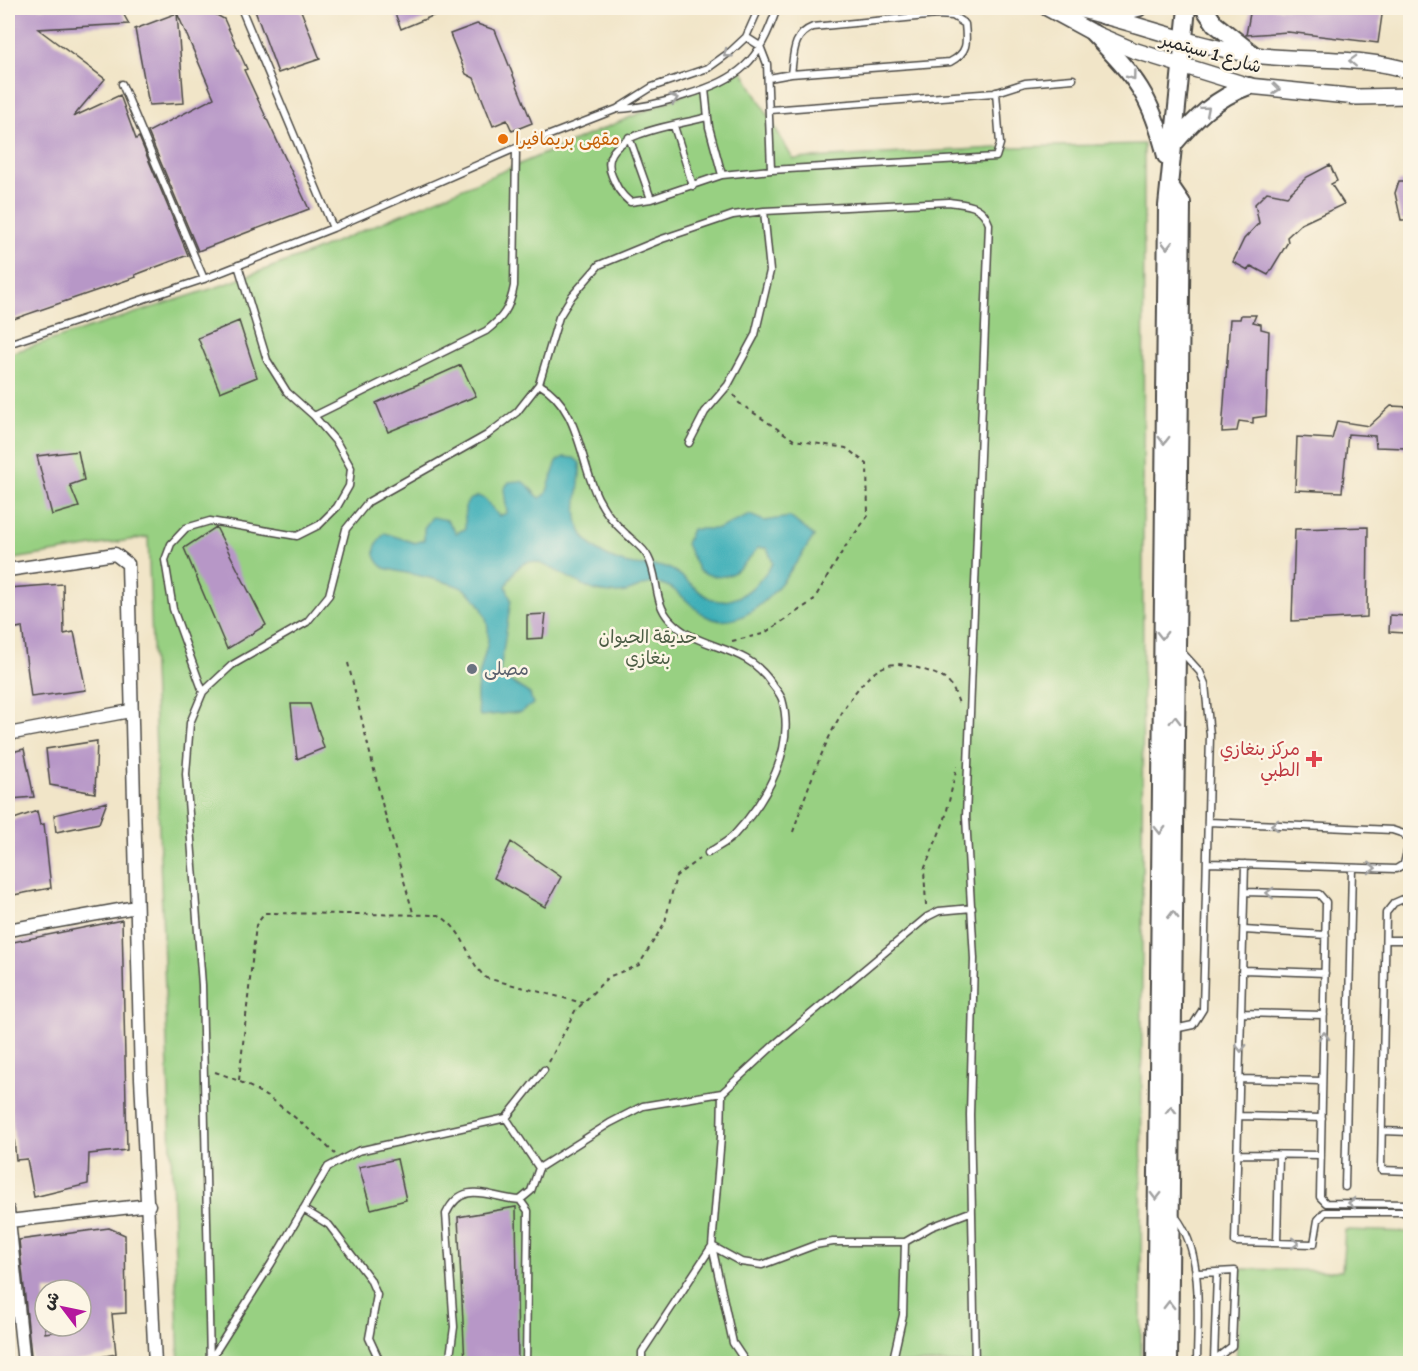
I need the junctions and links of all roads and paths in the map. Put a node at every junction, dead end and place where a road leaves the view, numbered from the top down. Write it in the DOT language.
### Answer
graph roads {
  1 [pos="240,8"];
  2 [pos="759,8"];
  3 [pos="777,8"];
  4 [pos="1047,8"];
  5 [pos="1071,8"];
  6 [pos="1138,8"];
  7 [pos="1186,8"];
  8 [pos="1204,8"];
  9 [pos="1105,16"];
  10 [pos="1093,33"];
  11 [pos="747,36"];
  12 [pos="1181,39"];
  13 [pos="760,46"];
  14 [pos="1253,54"];
  15 [pos="1179,65"];
  16 [pos="1410,71"];
  17 [pos="791,74"];
  18 [pos="769,78"];
  19 [pos="1073,79"];
  20 [pos="122,84"];
  21 [pos="1249,86"];
  22 [pos="705,89"];
  23 [pos="996,92"];
  24 [pos="1410,96"];
  25 [pos="617,109"];
  26 [pos="770,110"];
  27 [pos="707,117"];
  28 [pos="674,126"];
  29 [pos="629,137"];
  30 [pos="1172,146"];
  31 [pos="516,148"];
  32 [pos="771,170"];
  33 [pos="722,176"];
  34 [pos="1170,180"];
  35 [pos="693,186"];
  36 [pos="651,199"];
  37 [pos="764,211"];
  38 [pos="333,228"];
  39 [pos="238,265"];
  40 [pos="204,279"];
  41 [pos="8,344"];
  42 [pos="1172,366"];
  43 [pos="539,384"];
  44 [pos="729,385"];
  45 [pos="314,416"];
  46 [pos="688,443"];
  47 [pos="8,570"];
  48 [pos="714,645"];
  49 [pos="1176,645"];
  50 [pos="348,663"];
  51 [pos="203,692"];
  52 [pos="960,706"];
  53 [pos="129,711"];
  54 [pos="8,734"];
  55 [pos="958,756"];
  56 [pos="1209,822"];
  57 [pos="793,832"];
  58 [pos="1410,843"];
  59 [pos="708,853"];
  60 [pos="1408,859"];
  61 [pos="1209,863"];
  62 [pos="1245,864"];
  63 [pos="1352,868"];
  64 [pos="1245,892"];
  65 [pos="1410,896"];
  66 [pos="136,908"];
  67 [pos="972,908"];
  68 [pos="414,916"];
  69 [pos="927,916"];
  70 [pos="8,930"];
  71 [pos="1244,930"];
  72 [pos="1326,935"];
  73 [pos="1386,940"];
  74 [pos="1410,940"];
  75 [pos="1243,970"];
  76 [pos="1325,973"];
  77 [pos="583,1003"];
  78 [pos="1241,1013"];
  79 [pos="1324,1015"];
  80 [pos="1166,1031"];
  81 [pos="205,1069"];
  82 [pos="544,1070"];
  83 [pos="1240,1079"];
  84 [pos="239,1080"];
  85 [pos="1322,1081"];
  86 [pos="722,1093"];
  87 [pos="1239,1116"];
  88 [pos="506,1118"];
  89 [pos="1322,1118"];
  90 [pos="1382,1131"];
  91 [pos="1410,1132"];
  92 [pos="1238,1154"];
  93 [pos="1279,1155"];
  94 [pos="1321,1155"];
  95 [pos="341,1160"];
  96 [pos="539,1168"];
  97 [pos="1410,1171"];
  98 [pos="1345,1187"];
  99 [pos="520,1200"];
  100 [pos="149,1204"];
  101 [pos="1410,1204"];
  102 [pos="1169,1208"];
  103 [pos="303,1209"];
  104 [pos="970,1212"];
  105 [pos="1410,1212"];
  106 [pos="8,1216"];
  107 [pos="905,1242"];
  108 [pos="1277,1243"];
  109 [pos="712,1246"];
  110 [pos="11,1272"];
  111 [pos="1198,1273"];
  112 [pos="1217,1273"];
  113 [pos="210,1361"];
  114 [pos="1211,1362"];
  115 [pos="24,1364"];
  116 [pos="155,1364"];
  117 [pos="381,1364"];
  118 [pos="449,1364"];
  119 [pos="526,1364"];
  120 [pos="642,1364"];
  121 [pos="747,1364"];
  122 [pos="892,1364"];
  123 [pos="975,1364"];
  124 [pos="1155,1364"];
  125 [pos="1169,1364"];
  126 [pos="1197,1364"];
  1 -- 38 [label="lane"];
  2 -- 11 [label="lane"];
  3 -- 13 [label="lane"];
  4 -- 10 [label="street, شارع 1 سبتمبر"];
  5 -- 9 [label="street, شارع 1 سبتمبر"];
  6 -- 9 [label="main road"];
  7 -- 12 [label="main road"];
  8 -- 14 [label="main road"];
  9 -- 12 [label="street, شارع 1 سبتمبر"];
  10 -- 15 [label="street, شارع 1 سبتمبر"];
  10 -- 34 [label="main road, one-way"];
  11 -- 13 [label="lane"];
  11 -- 25 [label="lane, one-way"];
  12 -- 14 [label="street, شارع 1 سبتمبر"];
  12 -- 15 [label="main road"];
  13 -- 18 [label="lane"];
  13 -- 22 [label="lane"];
  16 -- 14 [label="street, شارع 1 سبتمبر, one-way"];
  15 -- 21 [label="street, شارع 1 سبتمبر"];
  15 -- 30 [label="main road"];
  17 -- 17 [label="lane"];
  17 -- 18 [label="lane"];
  18 -- 26 [label="lane"];
  19 -- 23 [label="lane"];
  20 -- 40 [label="lane"];
  21 -- 24 [label="street, شارع 1 سبتمبر, one-way"];
  30 -- 21 [label="main road, one-way"];
  25 -- 22 [label="lane, one-way"];
  22 -- 27 [label="lane"];
  23 -- 26 [label="lane"];
  23 -- 32 [label="lane"];
  25 -- 31 [label="lane"];
  26 -- 32 [label="lane"];
  27 -- 28 [label="lane"];
  27 -- 33 [label="lane"];
  28 -- 29 [label="lane"];
  28 -- 35 [label="lane"];
  29 -- 36 [label="lane"];
  29 -- 36 [label="lane"];
  30 -- 34 [label="main road"];
  31 -- 38 [label="lane"];
  31 -- 45 [label="lane"];
  32 -- 33 [label="lane"];
  33 -- 35 [label="lane"];
  34 -- 42 [label="main road"];
  35 -- 36 [label="lane"];
  37 -- 43 [label="lane"];
  37 -- 44 [label="lane"];
  37 -- 67 [label="lane"];
  38 -- 39 [label="lane"];
  39 -- 40 [label="lane"];
  39 -- 45 [label="lane"];
  40 -- 41 [label="lane"];
  42 -- 49 [label="main road"];
  42 -- 80 [label="main road, one-way"];
  43 -- 48 [label="lane"];
  43 -- 51 [label="lane"];
  44 -- 46 [label="lane"];
  44 -- 48 [label="path"];
  45 -- 51 [label="lane"];
  47 -- 53 [label="street"];
  48 -- 59 [label="lane"];
  49 -- 56 [label="lane"];
  80 -- 49 [label="main road, one-way"];
  50 -- 68 [label="path"];
  51 -- 81 [label="lane"];
  52 -- 57 [label="path"];
  53 -- 54 [label="street"];
  53 -- 66 [label="street"];
  55 -- 69 [label="path"];
  58 -- 56 [label="lane, one-way"];
  56 -- 61 [label="lane"];
  58 -- 60 [label="lane"];
  59 -- 77 [label="path"];
  63 -- 60 [label="lane, one-way"];
  61 -- 62 [label="lane"];
  61 -- 80 [label="lane"];
  62 -- 63 [label="lane"];
  62 -- 64 [label="lane"];
  63 -- 98 [label="lane"];
  64 -- 71 [label="lane"];
  72 -- 64 [label="lane, one-way"];
  65 -- 73 [label="lane"];
  66 -- 70 [label="street"];
  66 -- 100 [label="street"];
  67 -- 69 [label="lane"];
  67 -- 104 [label="lane"];
  68 -- 77 [label="path"];
  68 -- 84 [label="path"];
  69 -- 86 [label="lane"];
  71 -- 72 [label="lane"];
  71 -- 75 [label="lane"];
  72 -- 76 [label="lane"];
  73 -- 74 [label="lane"];
  73 -- 90 [label="lane"];
  75 -- 76 [label="lane"];
  75 -- 78 [label="lane"];
  76 -- 79 [label="lane"];
  77 -- 82 [label="path"];
  78 -- 79 [label="lane"];
  78 -- 83 [label="lane, one-way"];
  85 -- 79 [label="lane, one-way"];
  102 -- 80 [label="main road, one-way"];
  80 -- 124 [label="main road, one-way"];
  81 -- 84 [label="path"];
  81 -- 113 [label="lane"];
  82 -- 88 [label="lane"];
  83 -- 85 [label="lane"];
  83 -- 87 [label="lane"];
  84 -- 95 [label="path"];
  85 -- 89 [label="lane"];
  86 -- 96 [label="lane"];
  86 -- 109 [label="lane"];
  87 -- 89 [label="lane"];
  87 -- 92 [label="lane"];
  88 -- 95 [label="lane"];
  88 -- 96 [label="lane"];
  89 -- 94 [label="lane"];
  90 -- 91 [label="lane"];
  90 -- 97 [label="lane"];
  92 -- 93 [label="lane"];
  92 -- 108 [label="lane"];
  93 -- 94 [label="lane"];
  93 -- 108 [label="lane"];
  101 -- 94 [label="lane, one-way"];
  95 -- 103 [label="lane"];
  96 -- 99 [label="lane"];
  99 -- 118 [label="lane"];
  99 -- 119 [label="lane"];
  100 -- 106 [label="street"];
  100 -- 116 [label="street"];
  102 -- 111 [label="lane"];
  125 -- 102 [label="main road, one-way"];
  103 -- 113 [label="lane"];
  103 -- 117 [label="lane"];
  104 -- 107 [label="lane"];
  104 -- 123 [label="lane"];
  108 -- 105 [label="lane, one-way"];
  106 -- 110 [label="street"];
  107 -- 109 [label="lane"];
  107 -- 122 [label="lane"];
  109 -- 120 [label="lane"];
  109 -- 121 [label="lane"];
  110 -- 115 [label="street"];
  111 -- 112 [label="lane"];
  111 -- 126 [label="lane"];
  112 -- 114 [label="lane"];
  112 -- 114 [label="lane"];
}
